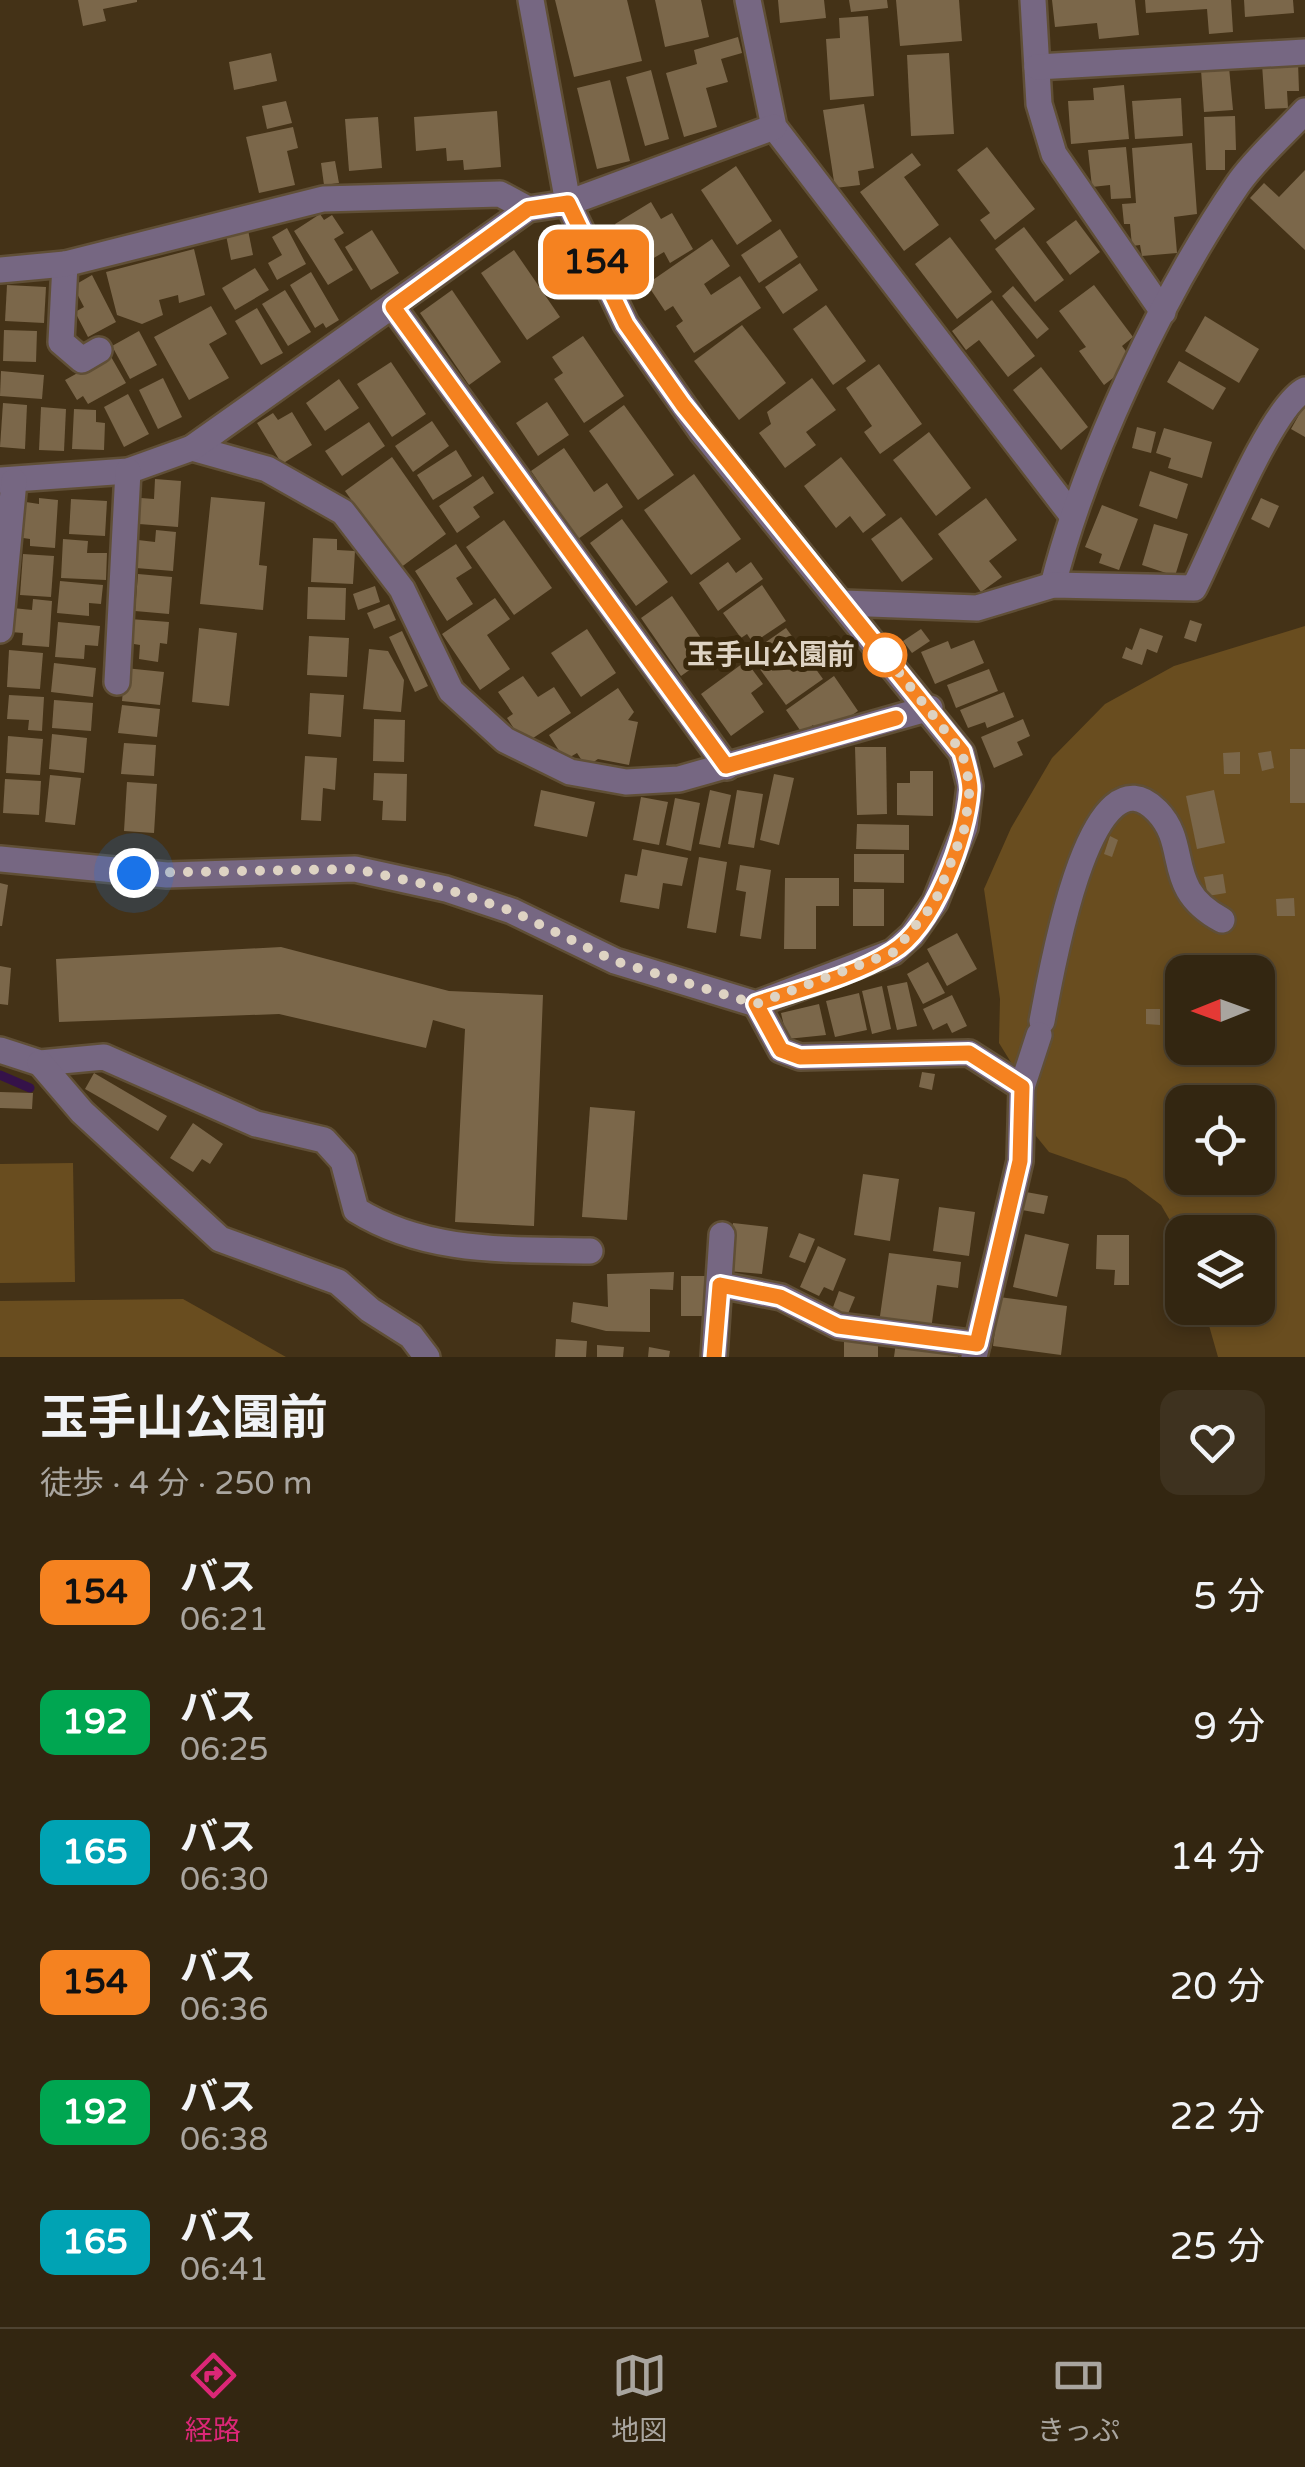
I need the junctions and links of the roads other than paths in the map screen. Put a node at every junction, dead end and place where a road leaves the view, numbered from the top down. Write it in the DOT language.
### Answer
graph roads {
  1 [pos="531,0"];
  2 [pos="748,0"];
  3 [pos="1033,0"];
  4 [pos="1305,52"];
  5 [pos="1037,66"];
  6 [pos="1305,112"];
  7 [pos="774,127"];
  8 [pos="568,203"];
  9 [pos="528,209"];
  10 [pos="65,264"];
  11 [pos="0,270"];
  12 [pos="393,307"];
  13 [pos="1162,312"];
  14 [pos="100,350"];
  15 [pos="1305,390"];
  16 [pos="192,448"];
  17 [pos="128,470"];
  18 [pos="7,480"];
  19 [pos="1071,514"];
  20 [pos="1053,585"];
  21 [pos="842,603"];
  22 [pos="0,630"];
  23 [pos="117,682"];
  24 [pos="930,708"];
  25 [pos="726,766"];
  26 [pos="0,859"];
  27 [pos="1222,920"];
  28 [pos="756,1004"];
  29 [pos="0,1050"];
  30 [pos="40,1063"];
  31 [pos="1022,1087"];
  32 [pos="722,1235"];
  33 [pos="590,1252"];
  34 [pos="720,1285"];
  35 [pos="976,1350"];
  36 [pos="428,1357"];
  37 [pos="714,1357"];
  1 -- 8 [label="street"];
  2 -- 7 [label="street"];
  3 -- 5 [label="street"];
  4 -- 5 [label="street"];
  5 -- 13 [label="street"];
  6 -- 13 [label="street"];
  7 -- 8 [label="street"];
  7 -- 19 [label="street"];
  8 -- 9 [label="street"];
  8 -- 21 [label="street"];
  9 -- 10 [label="street"];
  9 -- 12 [label="street"];
  10 -- 11 [label="street"];
  10 -- 14 [label="street"];
  12 -- 16 [label="street"];
  12 -- 25 [label="street"];
  13 -- 19 [label="street"];
  15 -- 20 [label="street"];
  16 -- 17 [label="street"];
  16 -- 25 [label="street"];
  17 -- 18 [label="street"];
  17 -- 23 [label="street"];
  18 -- 22 [label="street"];
  19 -- 20 [label="street"];
  20 -- 21 [label="street"];
  21 -- 24 [label="street"];
  24 -- 25 [label="street"];
  24 -- 28 [label="street"];
  26 -- 28 [label="street"];
  27 -- 31 [label="street"];
  28 -- 31 [label="street"];
  29 -- 30 [label="street"];
  30 -- 33 [label="street"];
  30 -- 36 [label="street"];
  31 -- 35 [label="street"];
  32 -- 34 [label="street"];
  34 -- 35 [label="street"];
  34 -- 37 [label="street"];
}
